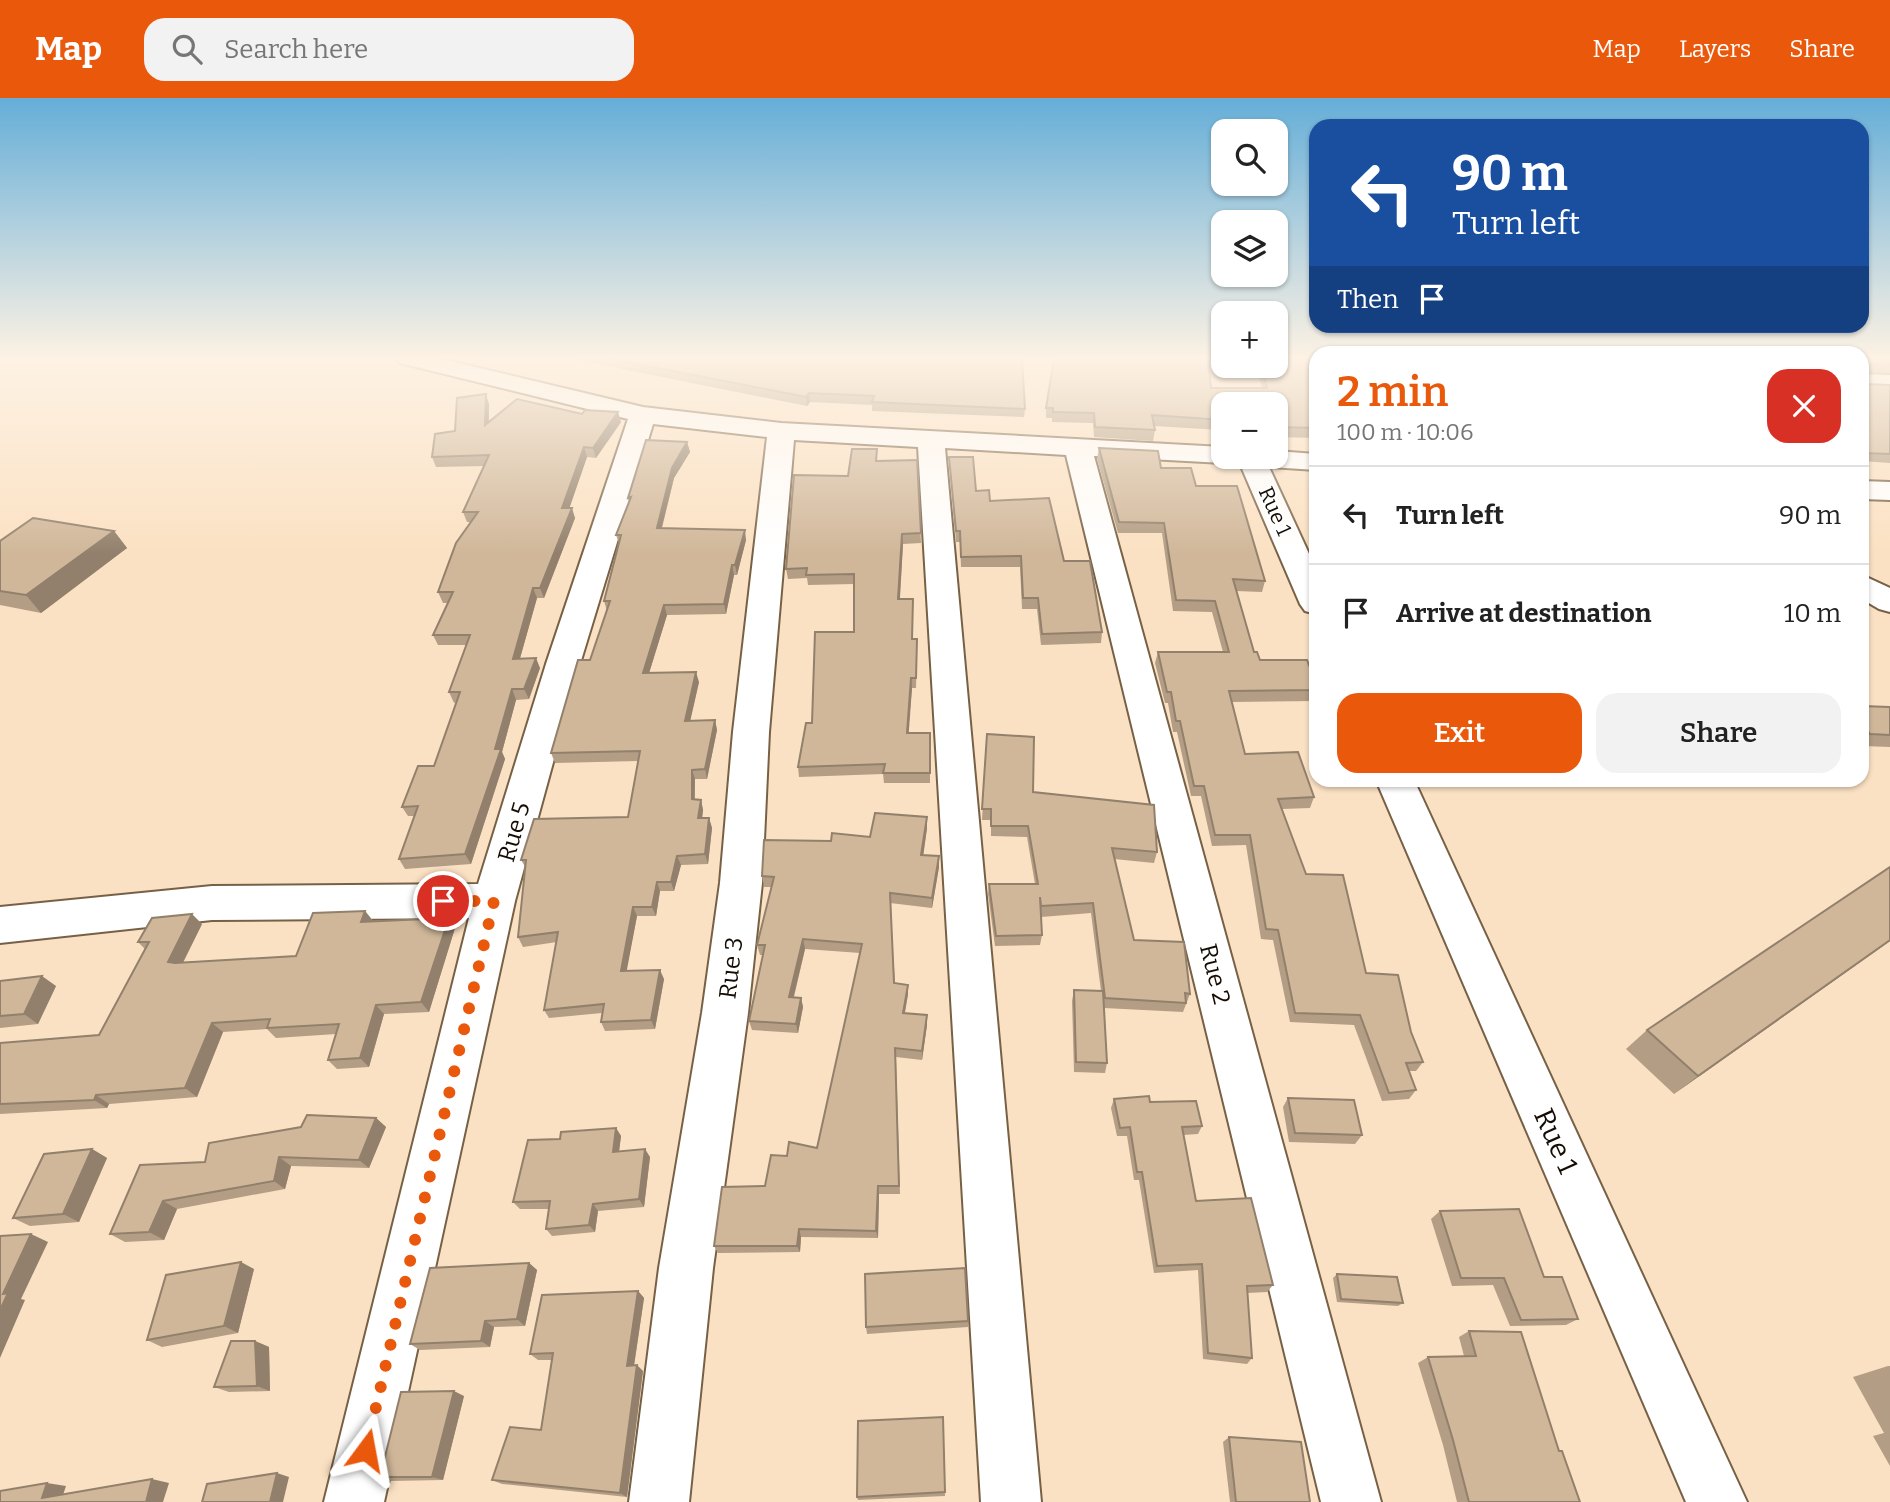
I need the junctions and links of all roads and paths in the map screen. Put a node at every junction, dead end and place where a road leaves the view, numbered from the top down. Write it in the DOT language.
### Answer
graph roads {
  1 [pos="640,424"];
  2 [pos="716,424"];
  3 [pos="781,431"];
  4 [pos="931,440"];
  5 [pos="1078,446"];
  6 [pos="1211,454"];
  7 [pos="1288,460"];
  8 [pos="1309,461"];
  9 [pos="1256,469"];
  10 [pos="1869,490"];
  11 [pos="1890,491"];
  12 [pos="1309,588"];
  13 [pos="1869,589"];
  14 [pos="1890,602"];
  15 [pos="1398,787"];
  16 [pos="494,901"];
  17 [pos="0,925"];
  18 [pos="354,1502"];
  19 [pos="659,1502"];
  20 [pos="1011,1502"];
  21 [pos="1351,1502"];
  22 [pos="1717,1502"];
  1 -- 16 [label="street, Rue 5"];
  2 -- 3 [label="street"];
  3 -- 4 [label="street"];
  3 -- 19 [label="street, Rue 3"];
  4 -- 5 [label="street"];
  4 -- 20 [label="street"];
  5 -- 6 [label="street"];
  5 -- 21 [label="street, Rue 2"];
  7 -- 8 [label="street"];
  9 -- 12 [label="street, Rue 1"];
  10 -- 11 [label="street"];
  13 -- 14 [label="street"];
  15 -- 22 [label="street, Rue 1"];
  16 -- 17 [label="street"];
  16 -- 18 [label="street, Rue 5"];
}
